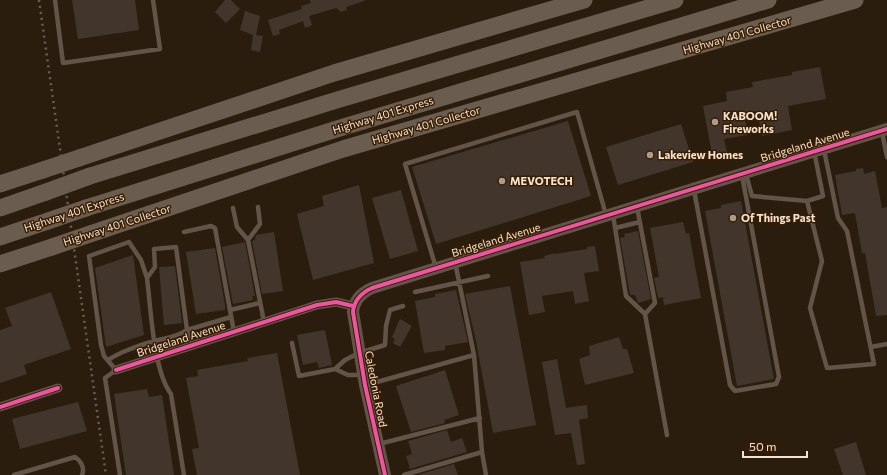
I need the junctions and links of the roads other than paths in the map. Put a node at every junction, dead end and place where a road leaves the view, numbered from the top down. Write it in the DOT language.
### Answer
graph roads {
  1 [pos="55,0"];
  2 [pos="153,0"];
  3 [pos="584,0"];
  4 [pos="676,0"];
  5 [pos="768,0"];
  6 [pos="855,0"];
  7 [pos="885,130"];
  8 [pos="819,150"];
  9 [pos="887,158"];
  10 [pos="743,173"];
  11 [pos="0,184"];
  12 [pos="694,188"];
  13 [pos="808,201"];
  14 [pos="258,206"];
  15 [pos="637,206"];
  16 [pos="0,208"];
  17 [pos="233,208"];
  18 [pos="609,214"];
  19 [pos="640,222"];
  20 [pos="615,228"];
  21 [pos="184,232"];
  22 [pos="0,237"];
  23 [pos="248,240"];
  24 [pos="455,262"];
  25 [pos="0,264"];
  26 [pos="436,268"];
  27 [pos="488,276"];
  28 [pos="147,278"];
  29 [pos="459,282"];
  30 [pos="415,292"];
  31 [pos="260,303"];
  32 [pos="353,306"];
  33 [pos="403,306"];
  34 [pos="230,310"];
  35 [pos="645,314"];
  36 [pos="231,317"];
  37 [pos="264,322"];
  38 [pos="187,330"];
  39 [pos="234,332"];
  40 [pos="155,341"];
  41 [pos="292,343"];
  42 [pos="887,344"];
  43 [pos="190,346"];
  44 [pos="871,347"];
  45 [pos="359,353"];
  46 [pos="474,355"];
  47 [pos="157,356"];
  48 [pos="108,360"];
  49 [pos="116,370"];
  50 [pos="335,370"];
  51 [pos="364,380"];
  52 [pos="58,388"];
  53 [pos="0,407"];
  54 [pos="480,418"];
  55 [pos="667,435"];
  56 [pos="378,444"];
  57 [pos="482,452"];
  58 [pos="14,475"];
  59 [pos="82,475"];
  60 [pos="120,475"];
  61 [pos="184,475"];
  62 [pos="385,475"];
  63 [pos="404,475"];
  64 [pos="486,475"];
  1 -- 2 [label="lane"];
  3 -- 11 [label="highway, bridge"];
  4 -- 16 [label="highway, bridge"];
  5 -- 22 [label="highway, Highway 401 Express, bridge"];
  6 -- 25 [label="highway, Highway 401 Collector, bridge"];
  7 -- 8 [label="street, Bridgeland Avenue"];
  7 -- 9 [label="lane"];
  8 -- 10 [label="street, Bridgeland Avenue"];
  8 -- 13 [label="lane"];
  8 -- 44 [label="lane"];
  10 -- 12 [label="street, Bridgeland Avenue"];
  10 -- 12 [label="lane"];
  10 -- 13 [label="lane"];
  12 -- 15 [label="street, Bridgeland Avenue"];
  13 -- 44 [label="lane"];
  14 -- 23 [label="lane"];
  15 -- 18 [label="street, Bridgeland Avenue"];
  15 -- 19 [label="lane"];
  17 -- 23 [label="lane"];
  18 -- 20 [label="lane"];
  18 -- 24 [label="street, Bridgeland Avenue"];
  18 -- 26 [label="lane"];
  19 -- 20 [label="lane"];
  19 -- 35 [label="lane"];
  20 -- 35 [label="lane"];
  21 -- 34 [label="lane"];
  23 -- 31 [label="lane"];
  24 -- 26 [label="street, Bridgeland Avenue"];
  24 -- 29 [label="lane"];
  26 -- 32 [label="street, Bridgeland Avenue"];
  27 -- 29 [label="lane"];
  28 -- 38 [label="lane"];
  28 -- 40 [label="lane"];
  28 -- 48 [label="lane"];
  29 -- 30 [label="lane"];
  29 -- 46 [label="lane"];
  31 -- 34 [label="lane"];
  31 -- 37 [label="lane"];
  32 -- 37 [label="street, Bridgeland Avenue"];
  32 -- 45 [label="street, Caledonia Road"];
  33 -- 45 [label="lane"];
  34 -- 36 [label="lane"];
  35 -- 55 [label="lane"];
  36 -- 38 [label="lane"];
  36 -- 39 [label="lane"];
  37 -- 39 [label="street, Bridgeland Avenue"];
  38 -- 40 [label="lane"];
  38 -- 43 [label="lane"];
  39 -- 43 [label="street, Bridgeland Avenue"];
  40 -- 47 [label="lane"];
  40 -- 48 [label="lane"];
  41 -- 50 [label="lane"];
  42 -- 44 [label="lane"];
  43 -- 47 [label="street, Bridgeland Avenue"];
  45 -- 50 [label="lane"];
  45 -- 51 [label="street, Caledonia Road"];
  46 -- 51 [label="lane"];
  46 -- 54 [label="lane"];
  47 -- 49 [label="street, Bridgeland Avenue"];
  47 -- 61 [label="lane"];
  48 -- 49 [label="lane"];
  49 -- 60 [label="lane"];
  50 -- 51 [label="lane"];
  51 -- 56 [label="street, Caledonia Road"];
  52 -- 53 [label="street"];
  54 -- 56 [label="lane"];
  54 -- 57 [label="lane"];
  56 -- 62 [label="street, Caledonia Road"];
  57 -- 63 [label="lane"];
  57 -- 64 [label="lane"];
  58 -- 59 [label="lane"];
}
